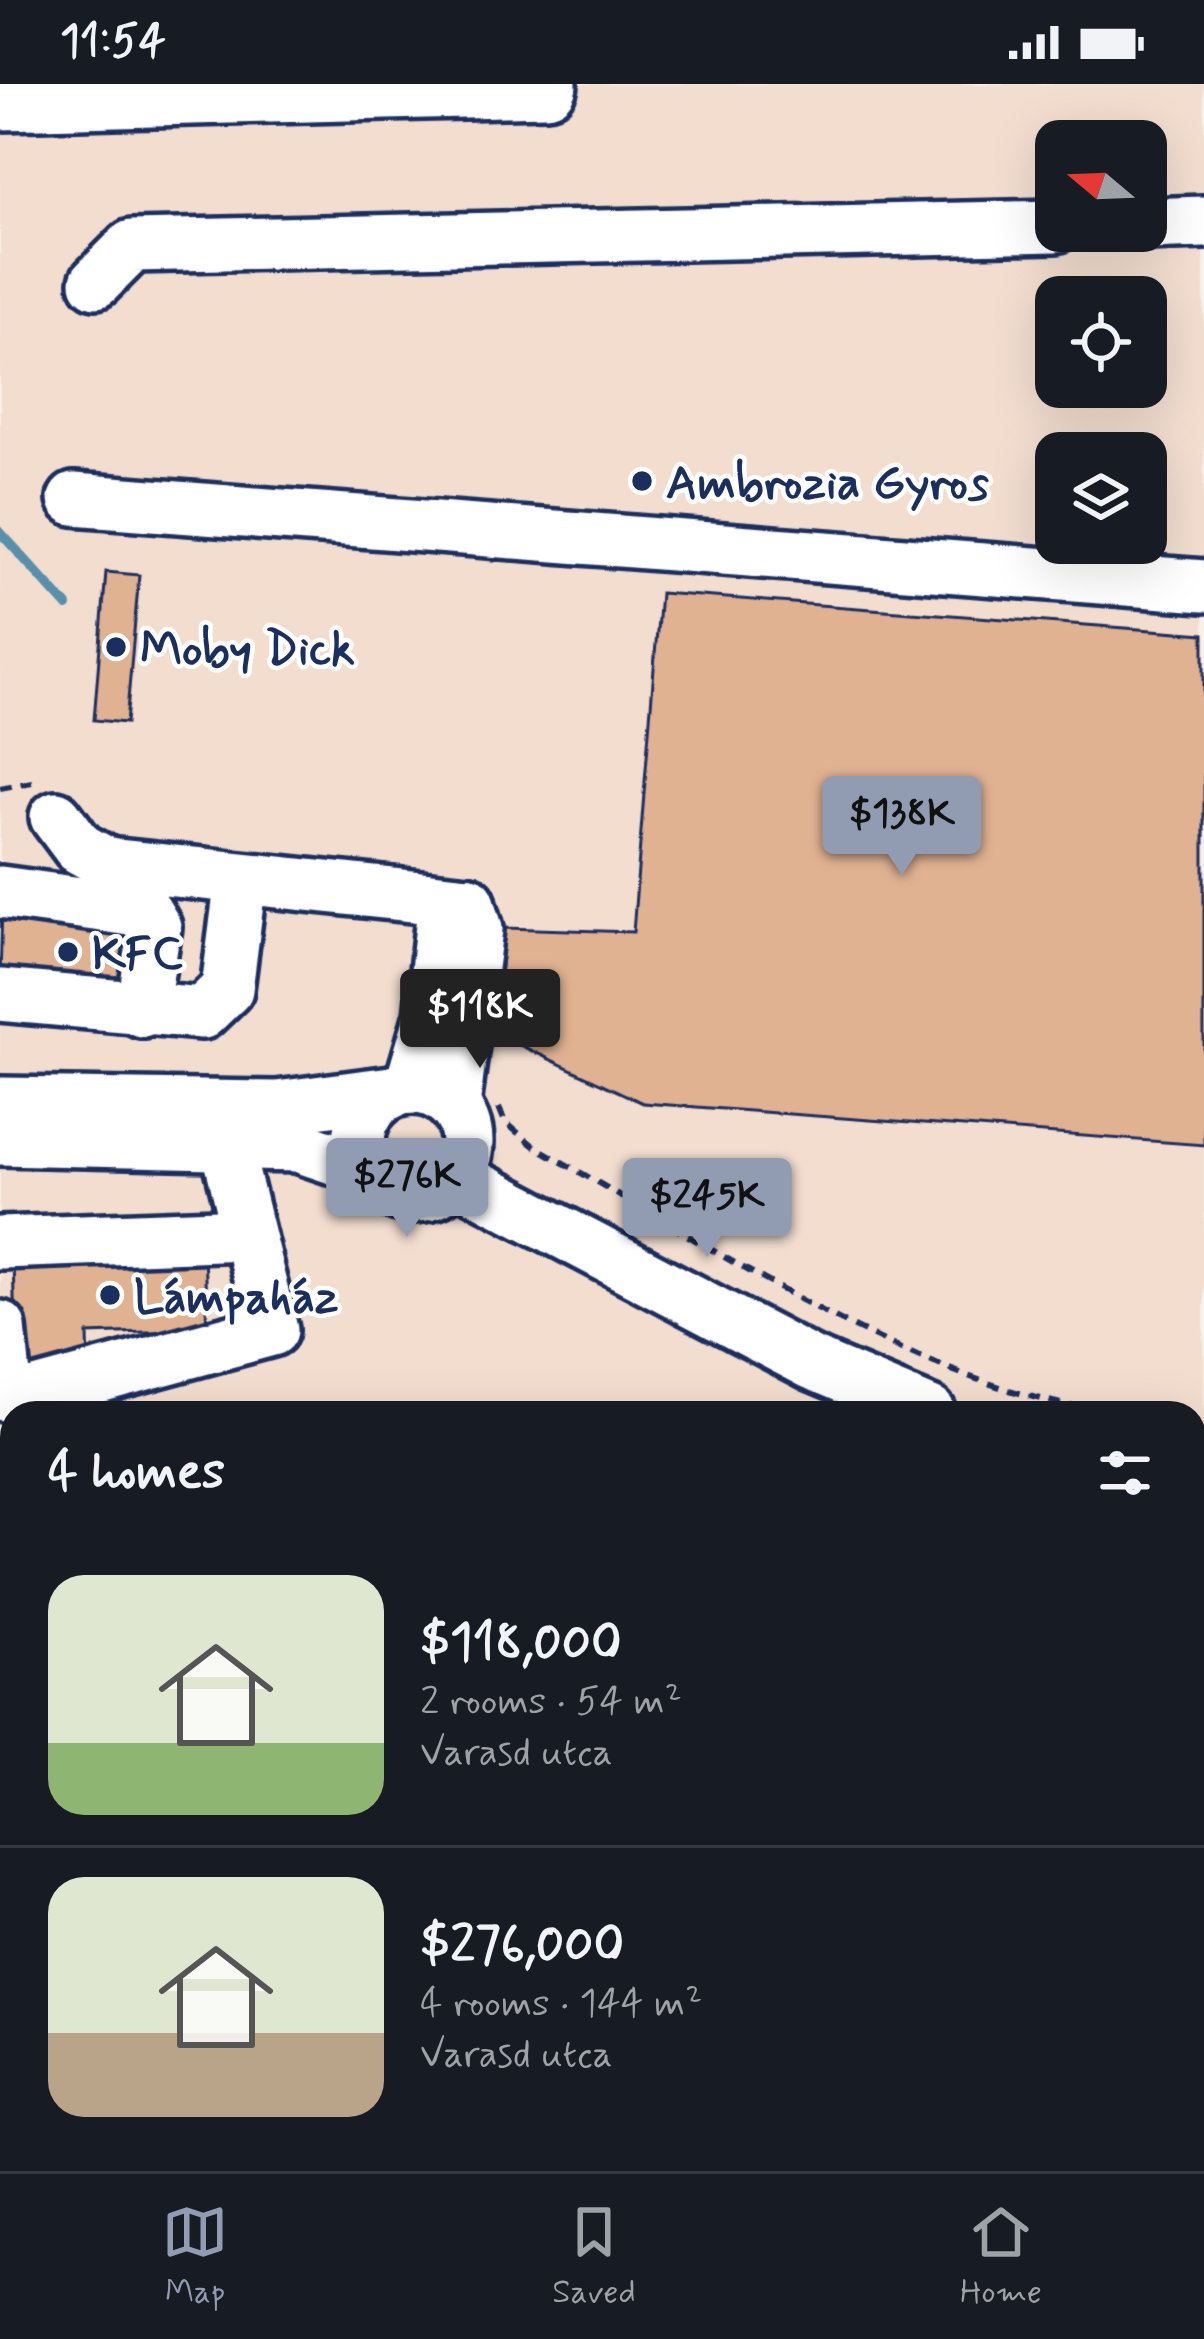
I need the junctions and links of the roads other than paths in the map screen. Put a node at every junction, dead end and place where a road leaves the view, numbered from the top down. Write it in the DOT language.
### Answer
graph roads {
  1 [pos="545,84"];
  2 [pos="0,98"];
  3 [pos="1204,222"];
  4 [pos="1167,223"];
  5 [pos="1035,226"];
  6 [pos="96,282"];
  7 [pos="74,499"];
  8 [pos="1204,586"];
  9 [pos="56,817"];
  10 [pos="241,879"];
  11 [pos="0,892"];
  12 [pos="0,994"];
  13 [pos="142,1011"];
  14 [pos="419,1096"];
  15 [pos="0,1103"];
  16 [pos="0,1139"];
  17 [pos="226,1143"];
  18 [pos="366,1168"];
  19 [pos="455,1176"];
  20 [pos="246,1234"];
  21 [pos="0,1244"];
  22 [pos="0,1327"];
  23 [pos="901,1401"];
  1 -- 2 [label="main road"];
  3 -- 4 [label="street"];
  5 -- 6 [label="street"];
  7 -- 8 [label="street"];
  9 -- 10 [label="street"];
  10 -- 13 [label="street"];
  10 -- 14 [label="street"];
  11 -- 13 [label="street"];
  12 -- 13 [label="street"];
  14 -- 15 [label="street"];
  14 -- 18 [label="street"];
  14 -- 19 [label="street"];
  16 -- 17 [label="street"];
  17 -- 18 [label="street"];
  17 -- 20 [label="street"];
  18 -- 19 [label="street"];
  19 -- 23 [label="street"];
  20 -- 21 [label="street"];
  20 -- 22 [label="street"];
}
